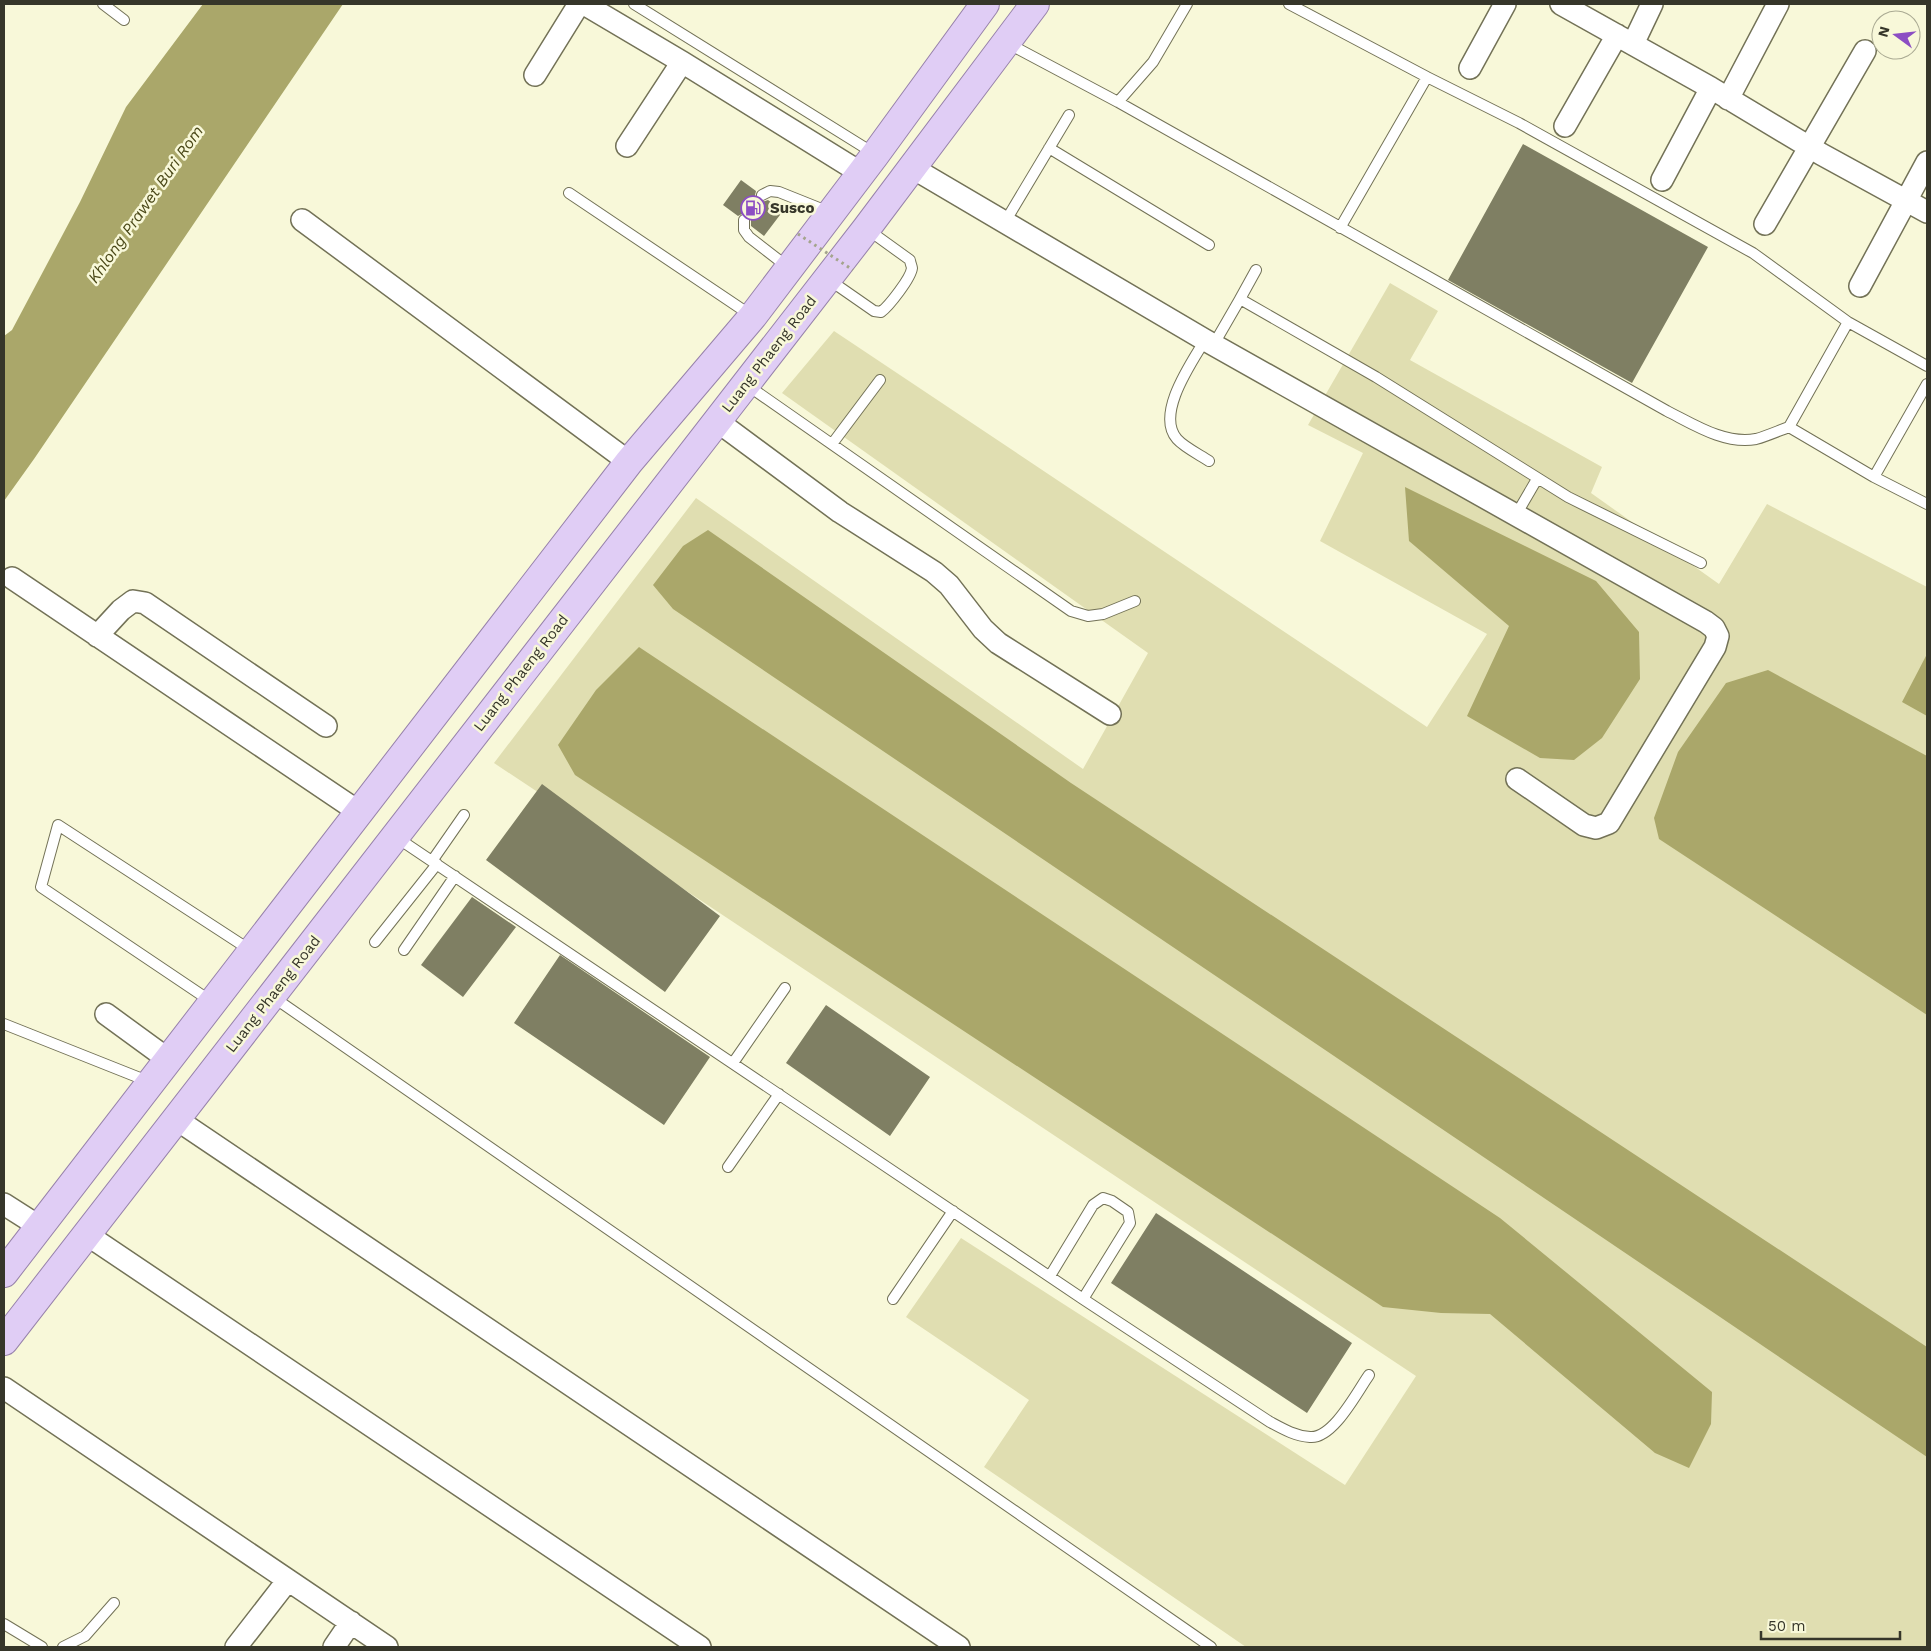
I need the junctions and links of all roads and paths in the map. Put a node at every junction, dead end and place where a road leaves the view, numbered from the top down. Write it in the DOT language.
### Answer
graph roads {
  1 [pos="103,4"];
  2 [pos="579,4"];
  3 [pos="584,4"];
  4 [pos="634,4"];
  5 [pos="985,4"];
  6 [pos="1034,4"];
  7 [pos="1187,4"];
  8 [pos="1289,4"];
  9 [pos="1506,4"];
  10 [pos="1561,4"];
  11 [pos="1652,4"];
  12 [pos="1778,4"];
  13 [pos="124,20"];
  14 [pos="1625,39"];
  15 [pos="1006,43"];
  16 [pos="1865,51"];
  17 [pos="682,62"];
  18 [pos="1470,68"];
  19 [pos="535,75"];
  20 [pos="1427,76"];
  21 [pos="1720,93"];
  22 [pos="1118,102"];
  23 [pos="1069,115"];
  24 [pos="1565,126"];
  25 [pos="627,146"];
  26 [pos="1049,148"];
  27 [pos="1810,148"];
  28 [pos="1927,162"];
  29 [pos="868,164"];
  30 [pos="911,167"];
  31 [pos="1662,180"];
  32 [pos="569,193"];
  33 [pos="762,195"];
  34 [pos="1906,201"];
  35 [pos="1927,212"];
  36 [pos="831,213"];
  37 [pos="302,220"];
  38 [pos="744,220"];
  39 [pos="1004,222"];
  40 [pos="1765,224"];
  41 [pos="1340,228"];
  42 [pos="866,229"];
  43 [pos="798,234"];
  44 [pos="1209,245"];
  45 [pos="790,268"];
  46 [pos="853,270"];
  47 [pos="1256,270"];
  48 [pos="827,279"];
  49 [pos="1860,286"];
  50 [pos="1240,299"];
  51 [pos="753,316"];
  52 [pos="1848,322"];
  53 [pos="1209,342"];
  54 [pos="1927,366"];
  55 [pos="880,380"];
  56 [pos="746,384"];
  57 [pos="1927,384"];
  58 [pos="717,421"];
  59 [pos="1789,427"];
  60 [pos="832,444"];
  61 [pos="1209,461"];
  62 [pos="629,462"];
  63 [pos="1874,477"];
  64 [pos="1537,479"];
  65 [pos="1927,504"];
  66 [pos="1516,515"];
  67 [pos="1701,563"];
  68 [pos="12,578"];
  69 [pos="1135,601"];
  70 [pos="98,636"];
  71 [pos="1110,714"];
  72 [pos="326,726"];
  73 [pos="1517,779"];
  74 [pos="359,812"];
  75 [pos="464,815"];
  76 [pos="394,836"];
  77 [pos="435,863"];
  78 [pos="455,876"];
  79 [pos="375,942"];
  80 [pos="404,950"];
  81 [pos="252,952"];
  82 [pos="785,988"];
  83 [pos="271,996"];
  84 [pos="212,1003"];
  85 [pos="106,1014"];
  86 [pos="4,1024"];
  87 [pos="169,1060"];
  88 [pos="733,1063"];
  89 [pos="151,1082"];
  90 [pos="778,1094"];
  91 [pos="176,1119"];
  92 [pos="728,1168"];
  93 [pos="4,1204"];
  94 [pos="954,1212"];
  95 [pos="40,1227"];
  96 [pos="86,1234"];
  97 [pos="4,1273"];
  98 [pos="1050,1276"];
  99 [pos="893,1299"];
  100 [pos="1083,1299"];
  101 [pos="4,1341"];
  102 [pos="1369,1375"];
  103 [pos="4,1388"];
  104 [pos="288,1580"];
  105 [pos="114,1603"];
  106 [pos="351,1622"];
  107 [pos="4,1624"];
  108 [pos="42,1647"];
  109 [pos="63,1647"];
  110 [pos="236,1647"];
  111 [pos="334,1647"];
  112 [pos="388,1647"];
  113 [pos="700,1647"];
  114 [pos="960,1647"];
  115 [pos="1211,1647"];
  1 -- 13 [label="lane"];
  2 -- 19 [label="street"];
  3 -- 17 [label="street"];
  4 -- 29 [label="lane"];
  5 -- 29 [label="main road"];
  6 -- 15 [label="main road, Luang Phaeng Road"];
  7 -- 22 [label="lane"];
  8 -- 20 [label="lane"];
  9 -- 18 [label="street"];
  10 -- 14 [label="street"];
  11 -- 14 [label="street"];
  12 -- 21 [label="street"];
  14 -- 21 [label="street"];
  14 -- 24 [label="street"];
  15 -- 22 [label="lane"];
  15 -- 30 [label="main road, Luang Phaeng Road"];
  16 -- 27 [label="street"];
  17 -- 25 [label="street"];
  17 -- 29 [label="street"];
  20 -- 41 [label="lane"];
  20 -- 52 [label="lane"];
  21 -- 27 [label="street"];
  21 -- 31 [label="street"];
  22 -- 41 [label="lane"];
  23 -- 26 [label="lane"];
  26 -- 39 [label="lane"];
  26 -- 44 [label="lane"];
  27 -- 34 [label="street"];
  27 -- 40 [label="street"];
  28 -- 34 [label="street"];
  29 -- 36 [label="main road"];
  30 -- 39 [label="street"];
  30 -- 42 [label="main road, Luang Phaeng Road"];
  32 -- 51 [label="lane"];
  33 -- 36 [label="lane"];
  34 -- 35 [label="street"];
  34 -- 49 [label="street"];
  36 -- 45 [label="main road"];
  37 -- 62 [label="street"];
  38 -- 45 [label="lane"];
  39 -- 53 [label="street"];
  41 -- 59 [label="lane"];
  42 -- 48 [label="main road, Luang Phaeng Road"];
  42 -- 48 [label="lane"];
  43 -- 46 [label="path, bridge"];
  45 -- 51 [label="main road"];
  47 -- 50 [label="lane"];
  48 -- 56 [label="main road, Luang Phaeng Road"];
  50 -- 53 [label="lane"];
  50 -- 64 [label="lane"];
  51 -- 62 [label="main road"];
  52 -- 54 [label="lane"];
  52 -- 59 [label="lane"];
  53 -- 61 [label="lane"];
  53 -- 66 [label="street"];
  55 -- 60 [label="lane"];
  56 -- 58 [label="main road, Luang Phaeng Road"];
  56 -- 60 [label="lane"];
  57 -- 63 [label="lane"];
  58 -- 71 [label="street"];
  58 -- 76 [label="main road, Luang Phaeng Road"];
  59 -- 63 [label="lane"];
  60 -- 69 [label="lane"];
  62 -- 74 [label="main road"];
  63 -- 65 [label="lane"];
  64 -- 66 [label="lane"];
  64 -- 67 [label="lane"];
  66 -- 73 [label="street"];
  68 -- 70 [label="street"];
  70 -- 72 [label="street"];
  70 -- 74 [label="street"];
  74 -- 81 [label="main road"];
  75 -- 77 [label="lane"];
  76 -- 77 [label="lane"];
  76 -- 83 [label="main road, Luang Phaeng Road"];
  77 -- 78 [label="lane"];
  77 -- 79 [label="lane"];
  78 -- 80 [label="lane"];
  78 -- 88 [label="lane"];
  81 -- 84 [label="main road"];
  81 -- 84 [label="lane"];
  82 -- 88 [label="lane"];
  83 -- 91 [label="main road, Luang Phaeng Road"];
  83 -- 115 [label="lane"];
  84 -- 87 [label="main road"];
  85 -- 87 [label="street"];
  86 -- 89 [label="lane"];
  87 -- 89 [label="main road"];
  88 -- 90 [label="lane"];
  89 -- 95 [label="main road"];
  90 -- 92 [label="lane"];
  90 -- 94 [label="lane"];
  91 -- 96 [label="main road, Luang Phaeng Road"];
  91 -- 114 [label="street"];
  93 -- 95 [label="street"];
  94 -- 98 [label="lane"];
  94 -- 99 [label="lane"];
  95 -- 97 [label="main road"];
  96 -- 101 [label="main road, Luang Phaeng Road"];
  96 -- 113 [label="street"];
  98 -- 100 [label="lane"];
  98 -- 100 [label="lane"];
  100 -- 102 [label="lane"];
  103 -- 104 [label="street"];
  104 -- 106 [label="street"];
  104 -- 110 [label="street"];
  105 -- 109 [label="lane"];
  106 -- 111 [label="street"];
  106 -- 112 [label="street"];
  107 -- 108 [label="lane"];
}
